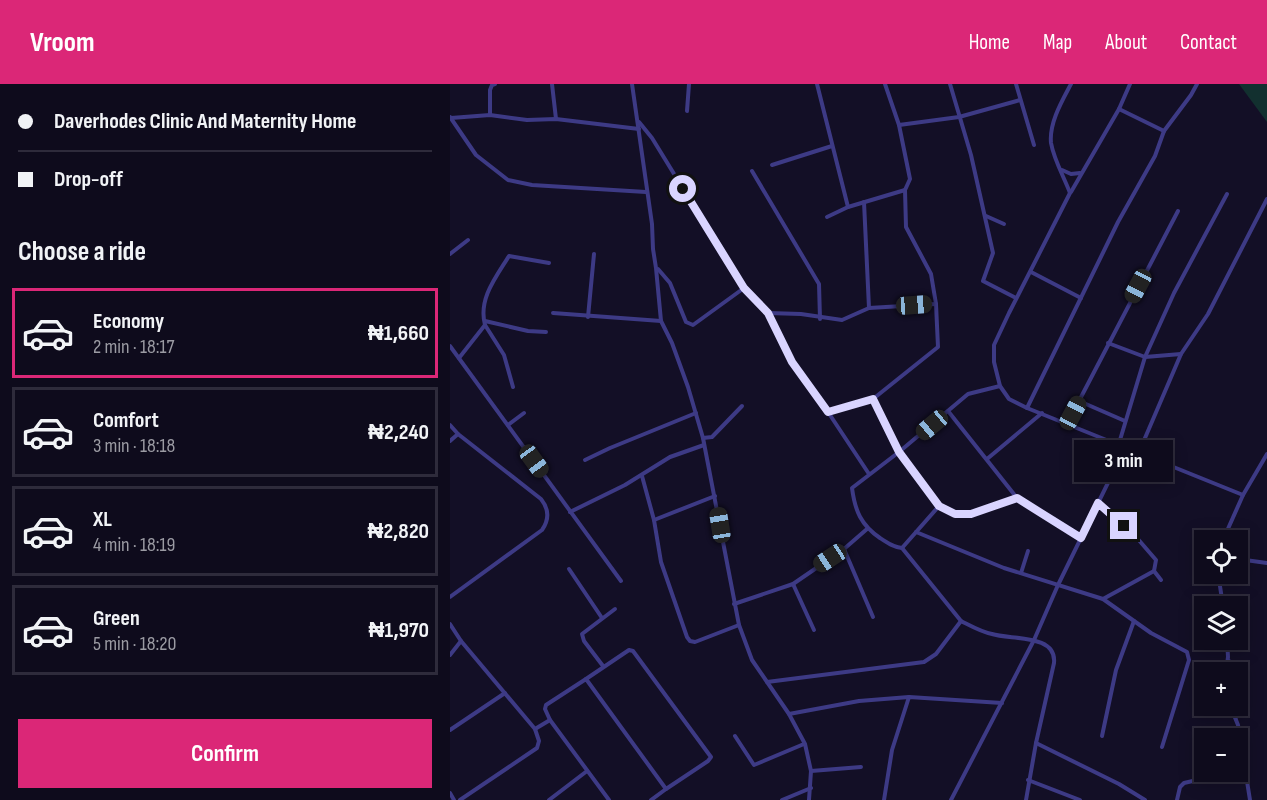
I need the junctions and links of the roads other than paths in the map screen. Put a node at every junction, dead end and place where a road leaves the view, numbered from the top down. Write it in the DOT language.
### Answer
graph roads {
  1 [pos="493,84"];
  2 [pos="552,84"];
  3 [pos="632,84"];
  4 [pos="689,84"];
  5 [pos="817,84"];
  6 [pos="885,84"];
  7 [pos="950,84"];
  8 [pos="1016,84"];
  9 [pos="1071,84"];
  10 [pos="1130,84"];
  11 [pos="1197,84"];
  12 [pos="1020,100"];
  13 [pos="1119,108"];
  14 [pos="687,111"];
  15 [pos="490,115"];
  16 [pos="959,117"];
  17 [pos="450,118"];
  18 [pos="556,119"];
  19 [pos="637,120"];
  20 [pos="900,125"];
  21 [pos="639,129"];
  22 [pos="1164,131"];
  23 [pos="1034,145"];
  24 [pos="832,146"];
  25 [pos="772,165"];
  26 [pos="1060,170"];
  27 [pos="752,171"];
  28 [pos="1081,172"];
  29 [pos="905,190"];
  30 [pos="646,192"];
  31 [pos="1070,193"];
  32 [pos="1227,194"];
  33 [pos="1267,199"];
  34 [pos="864,202"];
  35 [pos="848,207"];
  36 [pos="1178,211"];
  37 [pos="986,216"];
  38 [pos="827,217"];
  39 [pos="1004,224"];
  40 [pos="468,240"];
  41 [pos="450,254"];
  42 [pos="594,254"];
  43 [pos="549,263"];
  44 [pos="657,268"];
  45 [pos="1031,272"];
  46 [pos="744,288"];
  47 [pos="1016,298"];
  48 [pos="1081,298"];
  49 [pos="936,303"];
  50 [pos="869,308"];
  51 [pos="553,313"];
  52 [pos="768,313"];
  53 [pos="588,316"];
  54 [pos="820,319"];
  55 [pos="661,321"];
  56 [pos="484,323"];
  57 [pos="546,332"];
  58 [pos="1108,343"];
  59 [pos="450,346"];
  60 [pos="1181,354"];
  61 [pos="1145,357"];
  62 [pos="459,358"];
  63 [pos="1000,386"];
  64 [pos="513,387"];
  65 [pos="873,399"];
  66 [pos="1079,401"];
  67 [pos="742,406"];
  68 [pos="1027,408"];
  69 [pos="948,411"];
  70 [pos="828,412"];
  71 [pos="524,413"];
  72 [pos="696,413"];
  73 [pos="1042,413"];
  74 [pos="1125,421"];
  75 [pos="1067,424"];
  76 [pos="450,425"];
  77 [pos="508,425"];
  78 [pos="458,434"];
  79 [pos="703,438"];
  80 [pos="450,441"];
  81 [pos="704,445"];
  82 [pos="1125,448"];
  83 [pos="899,452"];
  84 [pos="1139,452"];
  85 [pos="1267,454"];
  86 [pos="987,459"];
  87 [pos="585,460"];
  88 [pos="869,474"];
  89 [pos="642,476"];
  90 [pos="1243,495"];
  91 [pos="715,496"];
  92 [pos="1017,498"];
  93 [pos="1098,503"];
  94 [pos="939,506"];
  95 [pos="570,512"];
  96 [pos="654,520"];
  97 [pos="867,529"];
  98 [pos="1227,530"];
  99 [pos="916,532"];
  100 [pos="1081,538"];
  101 [pos="902,548"];
  102 [pos="844,549"];
  103 [pos="1028,551"];
  104 [pos="1248,560"];
  105 [pos="1267,563"];
  106 [pos="568,569"];
  107 [pos="1154,571"];
  108 [pos="1021,573"];
  109 [pos="1161,580"];
  110 [pos="621,581"];
  111 [pos="793,584"];
  112 [pos="1058,585"];
  113 [pos="450,597"];
  114 [pos="1103,599"];
  115 [pos="734,604"];
  116 [pos="615,609"];
  117 [pos="873,617"];
  118 [pos="602,618"];
  119 [pos="961,621"];
  120 [pos="1134,621"];
  121 [pos="450,624"];
  122 [pos="739,625"];
  123 [pos="814,630"];
  124 [pos="1034,640"];
  125 [pos="461,641"];
  126 [pos="1228,650"];
  127 [pos="450,655"];
  128 [pos="1228,657"];
  129 [pos="1227,662"];
  130 [pos="1229,662"];
  131 [pos="603,666"];
  132 [pos="586,679"];
  133 [pos="767,682"];
  134 [pos="505,693"];
  135 [pos="909,697"];
  136 [pos="1002,703"];
  137 [pos="789,714"];
  138 [pos="1236,717"];
  139 [pos="550,720"];
  140 [pos="1238,728"];
  141 [pos="535,729"];
  142 [pos="450,730"];
  143 [pos="735,736"];
  144 [pos="1102,736"];
  145 [pos="1036,742"];
  146 [pos="804,744"];
  147 [pos="1162,747"];
  148 [pos="861,766"];
  149 [pos="587,771"];
  150 [pos="811,771"];
  151 [pos="1028,780"];
  152 [pos="1194,781"];
  153 [pos="1247,782"];
  154 [pos="811,788"];
  155 [pos="666,789"];
  156 [pos="450,793"];
  157 [pos="454,800"];
  158 [pos="460,800"];
  159 [pos="549,800"];
  160 [pos="609,800"];
  161 [pos="651,800"];
  162 [pos="782,800"];
  163 [pos="809,800"];
  164 [pos="884,800"];
  165 [pos="951,800"];
  166 [pos="1026,800"];
  167 [pos="1080,800"];
  168 [pos="1145,800"];
  169 [pos="1177,800"];
  170 [pos="1250,800"];
  1 -- 15 [label="street"];
  2 -- 18 [label="street"];
  3 -- 19 [label="street"];
  4 -- 14 [label="street"];
  5 -- 24 [label="street"];
  6 -- 20 [label="street"];
  7 -- 16 [label="street"];
  8 -- 12 [label="street"];
  9 -- 26 [label="street"];
  10 -- 13 [label="street"];
  11 -- 22 [label="street"];
  12 -- 16 [label="street"];
  12 -- 23 [label="street"];
  13 -- 22 [label="street"];
  13 -- 28 [label="street"];
  15 -- 17 [label="street"];
  15 -- 18 [label="street"];
  16 -- 20 [label="street"];
  16 -- 37 [label="street"];
  17 -- 30 [label="street"];
  18 -- 21 [label="street"];
  19 -- 21 [label="street"];
  19 -- 46 [label="street"];
  20 -- 29 [label="street"];
  21 -- 30 [label="street"];
  22 -- 48 [label="street"];
  24 -- 25 [label="street"];
  24 -- 35 [label="street"];
  26 -- 28 [label="street"];
  26 -- 31 [label="street"];
  27 -- 54 [label="street"];
  28 -- 31 [label="street"];
  29 -- 34 [label="street"];
  29 -- 49 [label="street"];
  30 -- 44 [label="street"];
  31 -- 45 [label="street"];
  32 -- 61 [label="street"];
  33 -- 60 [label="street"];
  34 -- 35 [label="street"];
  34 -- 50 [label="street"];
  35 -- 38 [label="street"];
  36 -- 58 [label="street"];
  37 -- 39 [label="street"];
  37 -- 47 [label="street"];
  40 -- 41 [label="street"];
  42 -- 53 [label="street"];
  43 -- 56 [label="street"];
  44 -- 46 [label="street"];
  44 -- 55 [label="street"];
  45 -- 47 [label="street"];
  45 -- 48 [label="street"];
  46 -- 52 [label="street"];
  47 -- 63 [label="street"];
  48 -- 68 [label="street"];
  49 -- 50 [label="street"];
  49 -- 65 [label="street"];
  50 -- 54 [label="street"];
  51 -- 53 [label="street"];
  52 -- 54 [label="street"];
  52 -- 70 [label="street"];
  53 -- 55 [label="street"];
  55 -- 72 [label="street"];
  56 -- 57 [label="street"];
  56 -- 62 [label="street"];
  56 -- 64 [label="street"];
  58 -- 61 [label="street"];
  58 -- 66 [label="street"];
  59 -- 62 [label="street"];
  60 -- 61 [label="street"];
  60 -- 84 [label="street"];
  61 -- 74 [label="street"];
  62 -- 77 [label="street"];
  63 -- 68 [label="street"];
  63 -- 69 [label="street"];
  65 -- 70 [label="street"];
  65 -- 83 [label="street"];
  66 -- 74 [label="street"];
  66 -- 75 [label="street"];
  67 -- 79 [label="street"];
  68 -- 73 [label="street"];
  69 -- 83 [label="street"];
  69 -- 86 [label="street"];
  70 -- 88 [label="street"];
  71 -- 77 [label="street"];
  72 -- 79 [label="street"];
  72 -- 87 [label="street"];
  73 -- 75 [label="street"];
  73 -- 86 [label="street"];
  74 -- 82 [label="street"];
  75 -- 82 [label="street"];
  76 -- 78 [label="street"];
  77 -- 95 [label="street"];
  78 -- 80 [label="street"];
  78 -- 113 [label="street"];
  79 -- 81 [label="street"];
  81 -- 89 [label="street"];
  81 -- 91 [label="street"];
  82 -- 84 [label="street"];
  82 -- 93 [label="street"];
  83 -- 88 [label="street"];
  83 -- 94 [label="street"];
  84 -- 90 [label="street"];
  85 -- 90 [label="street"];
  86 -- 92 [label="street"];
  88 -- 97 [label="street"];
  89 -- 95 [label="street"];
  89 -- 96 [label="street"];
  90 -- 98 [label="street"];
  91 -- 96 [label="street"];
  91 -- 115 [label="street"];
  92 -- 94 [label="street"];
  92 -- 100 [label="street"];
  93 -- 100 [label="street"];
  93 -- 107 [label="street"];
  94 -- 99 [label="street"];
  95 -- 110 [label="street"];
  96 -- 122 [label="street"];
  97 -- 101 [label="street"];
  97 -- 102 [label="street"];
  99 -- 101 [label="street"];
  99 -- 108 [label="street"];
  100 -- 112 [label="street"];
  101 -- 119 [label="street"];
  102 -- 111 [label="street"];
  102 -- 117 [label="street"];
  103 -- 108 [label="street"];
  104 -- 105 [label="street"];
  106 -- 118 [label="street"];
  107 -- 109 [label="street"];
  107 -- 114 [label="street"];
  108 -- 112 [label="street"];
  111 -- 115 [label="street"];
  111 -- 123 [label="street"];
  112 -- 114 [label="street"];
  112 -- 124 [label="street"];
  114 -- 120 [label="street"];
  115 -- 122 [label="street"];
  116 -- 118 [label="street"];
  118 -- 131 [label="street"];
  119 -- 124 [label="street"];
  119 -- 133 [label="street"];
  120 -- 144 [label="street"];
  120 -- 147 [label="street"];
  121 -- 125 [label="street"];
  122 -- 133 [label="street"];
  124 -- 136 [label="street"];
  124 -- 145 [label="street"];
  125 -- 127 [label="street"];
  125 -- 134 [label="street"];
  126 -- 128 [label="street"];
  128 -- 129 [label="street"];
  128 -- 130 [label="street"];
  131 -- 132 [label="street"];
  131 -- 155 [label="street"];
  132 -- 139 [label="street"];
  132 -- 155 [label="street"];
  133 -- 137 [label="street"];
  134 -- 141 [label="street"];
  134 -- 142 [label="street"];
  135 -- 136 [label="street"];
  135 -- 137 [label="street"];
  135 -- 164 [label="street"];
  136 -- 165 [label="street"];
  137 -- 146 [label="street"];
  138 -- 140 [label="street"];
  139 -- 141 [label="street"];
  139 -- 149 [label="street"];
  141 -- 158 [label="street"];
  143 -- 146 [label="street"];
  145 -- 151 [label="street"];
  145 -- 168 [label="street"];
  146 -- 150 [label="street"];
  148 -- 150 [label="street"];
  149 -- 159 [label="street"];
  149 -- 160 [label="street"];
  150 -- 154 [label="street"];
  151 -- 166 [label="street"];
  151 -- 167 [label="street"];
  152 -- 169 [label="street"];
  153 -- 170 [label="street"];
  154 -- 162 [label="street"];
  154 -- 163 [label="street"];
  155 -- 161 [label="street"];
  156 -- 157 [label="street"];
}
